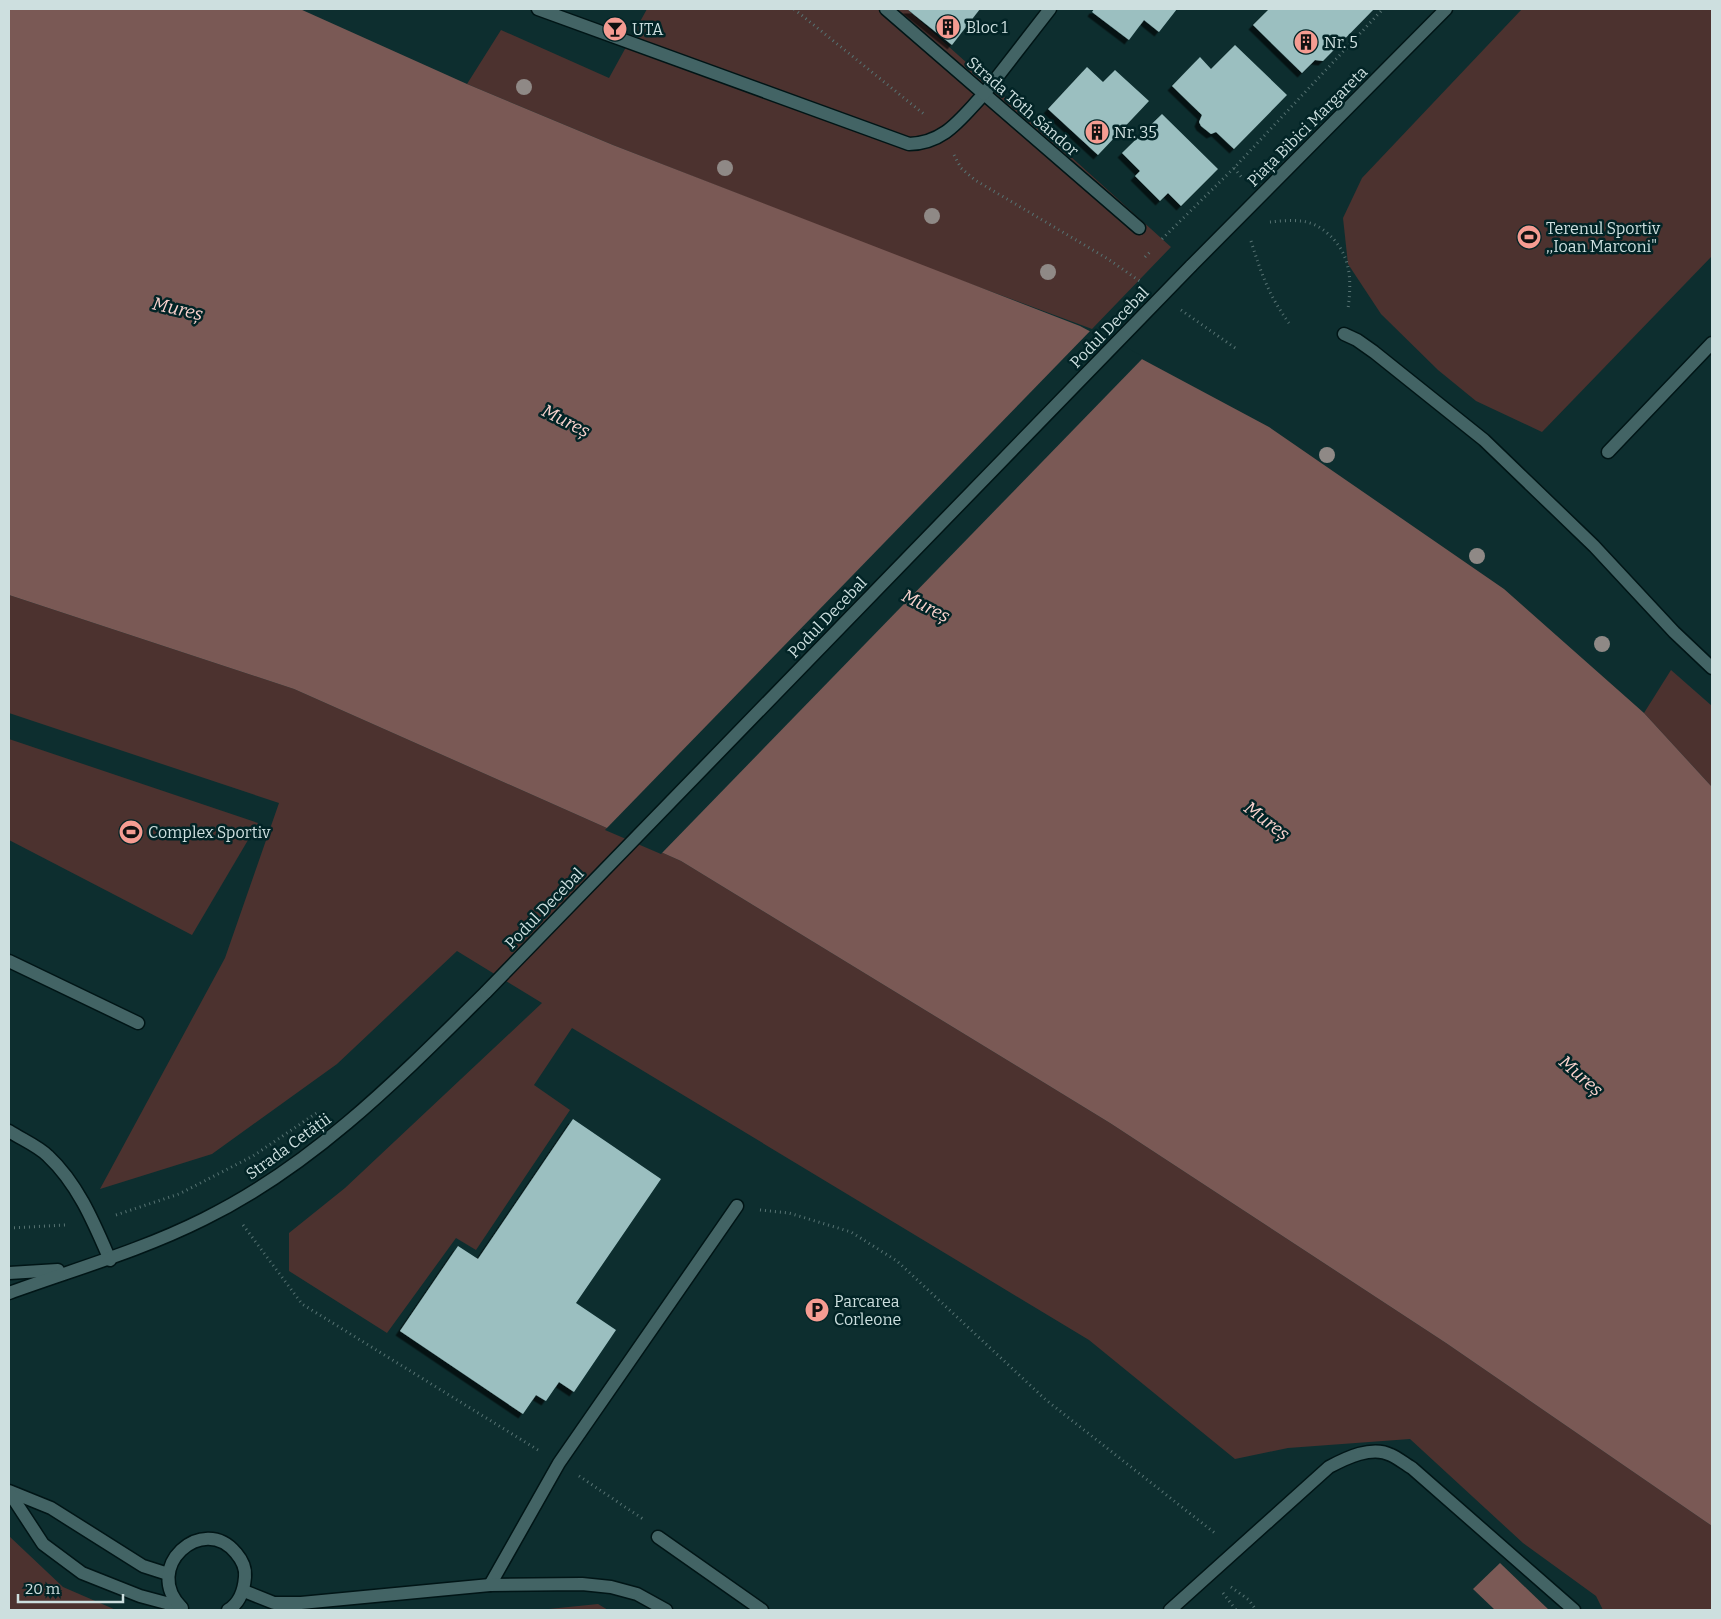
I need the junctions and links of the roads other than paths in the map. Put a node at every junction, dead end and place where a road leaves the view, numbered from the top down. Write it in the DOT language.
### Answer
graph roads {
  1 [pos="538,9"];
  2 [pos="886,9"];
  3 [pos="1050,9"];
  4 [pos="1446,9"];
  5 [pos="984,94"];
  6 [pos="1139,228"];
  7 [pos="1191,266"];
  8 [pos="1344,334"];
  9 [pos="1712,343"];
  10 [pos="1608,452"];
  11 [pos="1712,668"];
  12 [pos="9,961"];
  13 [pos="486,992"];
  14 [pos="138,1023"];
  15 [pos="9,1131"];
  16 [pos="737,1206"];
  17 [pos="110,1260"];
  18 [pos="73,1270"];
  19 [pos="9,1273"];
  20 [pos="9,1293"];
  21 [pos="9,1491"];
  22 [pos="658,1537"];
  23 [pos="168,1574"];
  24 [pos="490,1585"];
  25 [pos="244,1590"];
  26 [pos="184,1608"];
  27 [pos="228,1610"];
  28 [pos="666,1610"];
  29 [pos="762,1610"];
  30 [pos="1170,1610"];
  31 [pos="1574,1610"];
  1 -- 5 [label="main road"];
  2 -- 5 [label="main road, Strada Tóth Sándor"];
  3 -- 5 [label="main road"];
  4 -- 7 [label="main road, Piața Bibici Margareta"];
  5 -- 6 [label="main road, Strada Tóth Sándor"];
  7 -- 13 [label="main road, Podul Decebal, bridge"];
  8 -- 11 [label="main road"];
  9 -- 10 [label="main road"];
  12 -- 14 [label="main road"];
  13 -- 17 [label="main road, Strada Cetății"];
  15 -- 17 [label="main road"];
  16 -- 24 [label="main road"];
  17 -- 18 [label="main road, Strada Cetății"];
  18 -- 19 [label="main road, Strada Cetății"];
  18 -- 20 [label="main road, Strada Cetății"];
  21 -- 23 [label="main road"];
  21 -- 26 [label="main road"];
  22 -- 29 [label="main road"];
  23 -- 25 [label="main road"];
  23 -- 26 [label="main road"];
  24 -- 25 [label="main road"];
  24 -- 28 [label="main road"];
  25 -- 27 [label="main road"];
  30 -- 31 [label="main road"];
}
